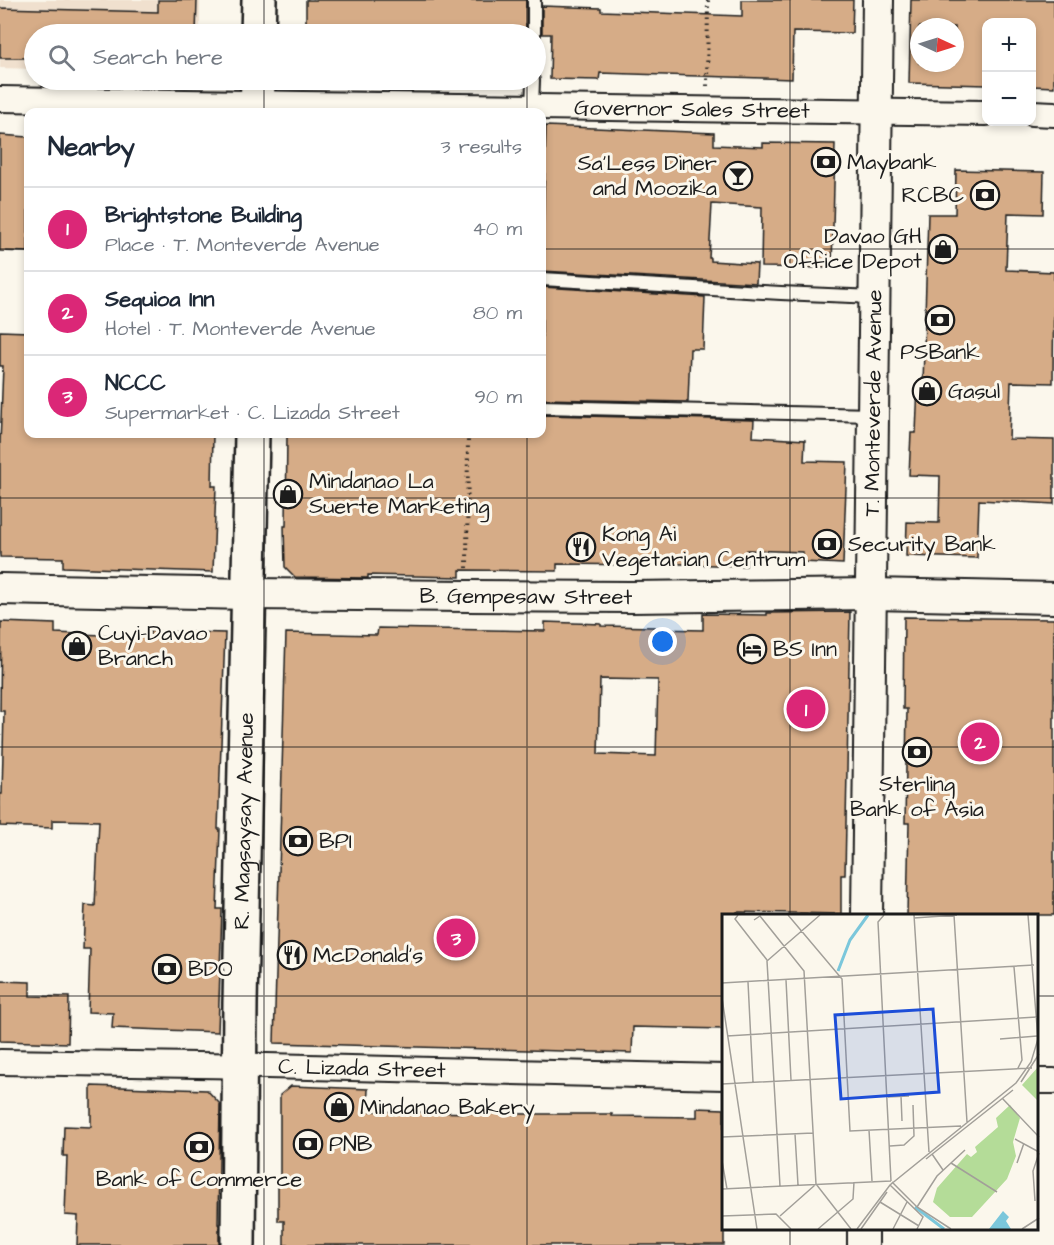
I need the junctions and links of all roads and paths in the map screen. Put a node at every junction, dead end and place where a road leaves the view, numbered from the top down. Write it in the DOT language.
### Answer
graph roads {
  1 [pos="259,0"];
  2 [pos="534,0"];
  3 [pos="708,0"];
  4 [pos="878,0"];
  5 [pos="258,24"];
  6 [pos="534,24"];
  7 [pos="533,90"];
  8 [pos="258,98"];
  9 [pos="0,99"];
  10 [pos="532,107"];
  11 [pos="707,109"];
  12 [pos="877,111"];
  13 [pos="982,113"];
  14 [pos="1036,113"];
  15 [pos="1054,114"];
  16 [pos="546,279"];
  17 [pos="875,297"];
  18 [pos="546,407"];
  19 [pos="874,415"];
  20 [pos="252,438"];
  21 [pos="468,438"];
  22 [pos="0,589"];
  23 [pos="249,594"];
  24 [pos="872,594"];
  25 [pos="467,596"];
  26 [pos="1054,598"];
  27 [pos="867,914"];
  28 [pos="0,1062"];
  29 [pos="239,1066"];
  30 [pos="722,1077"];
  31 [pos="238,1245"];
  1 -- 5 [label="main road"];
  2 -- 6 [label="lane"];
  3 -- 11 [label="path"];
  4 -- 12 [label="street, T. Monteverde Avenue"];
  7 -- 10 [label="lane"];
  8 -- 9 [label="street, Governor Sales Street"];
  8 -- 10 [label="street, Governor Sales Street"];
  10 -- 11 [label="street, Governor Sales Street"];
  11 -- 12 [label="street, Governor Sales Street"];
  12 -- 13 [label="street, Governor Sales Street"];
  12 -- 17 [label="street, T. Monteverde Avenue"];
  14 -- 15 [label="street"];
  16 -- 17 [label="lane"];
  17 -- 19 [label="street, T. Monteverde Avenue"];
  18 -- 19 [label="lane"];
  19 -- 24 [label="street, T. Monteverde Avenue"];
  20 -- 23 [label="main road, R. Magsaysay Avenue"];
  21 -- 25 [label="path"];
  22 -- 23 [label="street, B. Gempesaw Street"];
  23 -- 25 [label="street, B. Gempesaw Street"];
  23 -- 29 [label="main road, R. Magsaysay Avenue"];
  24 -- 25 [label="street, B. Gempesaw Street"];
  24 -- 26 [label="street, B. Gempesaw Street"];
  24 -- 27 [label="street, T. Monteverde Avenue"];
  28 -- 29 [label="street, C. Lizada Street"];
  29 -- 30 [label="street, C. Lizada Street"];
  29 -- 31 [label="main road, R. Magsaysay Avenue"];
}
